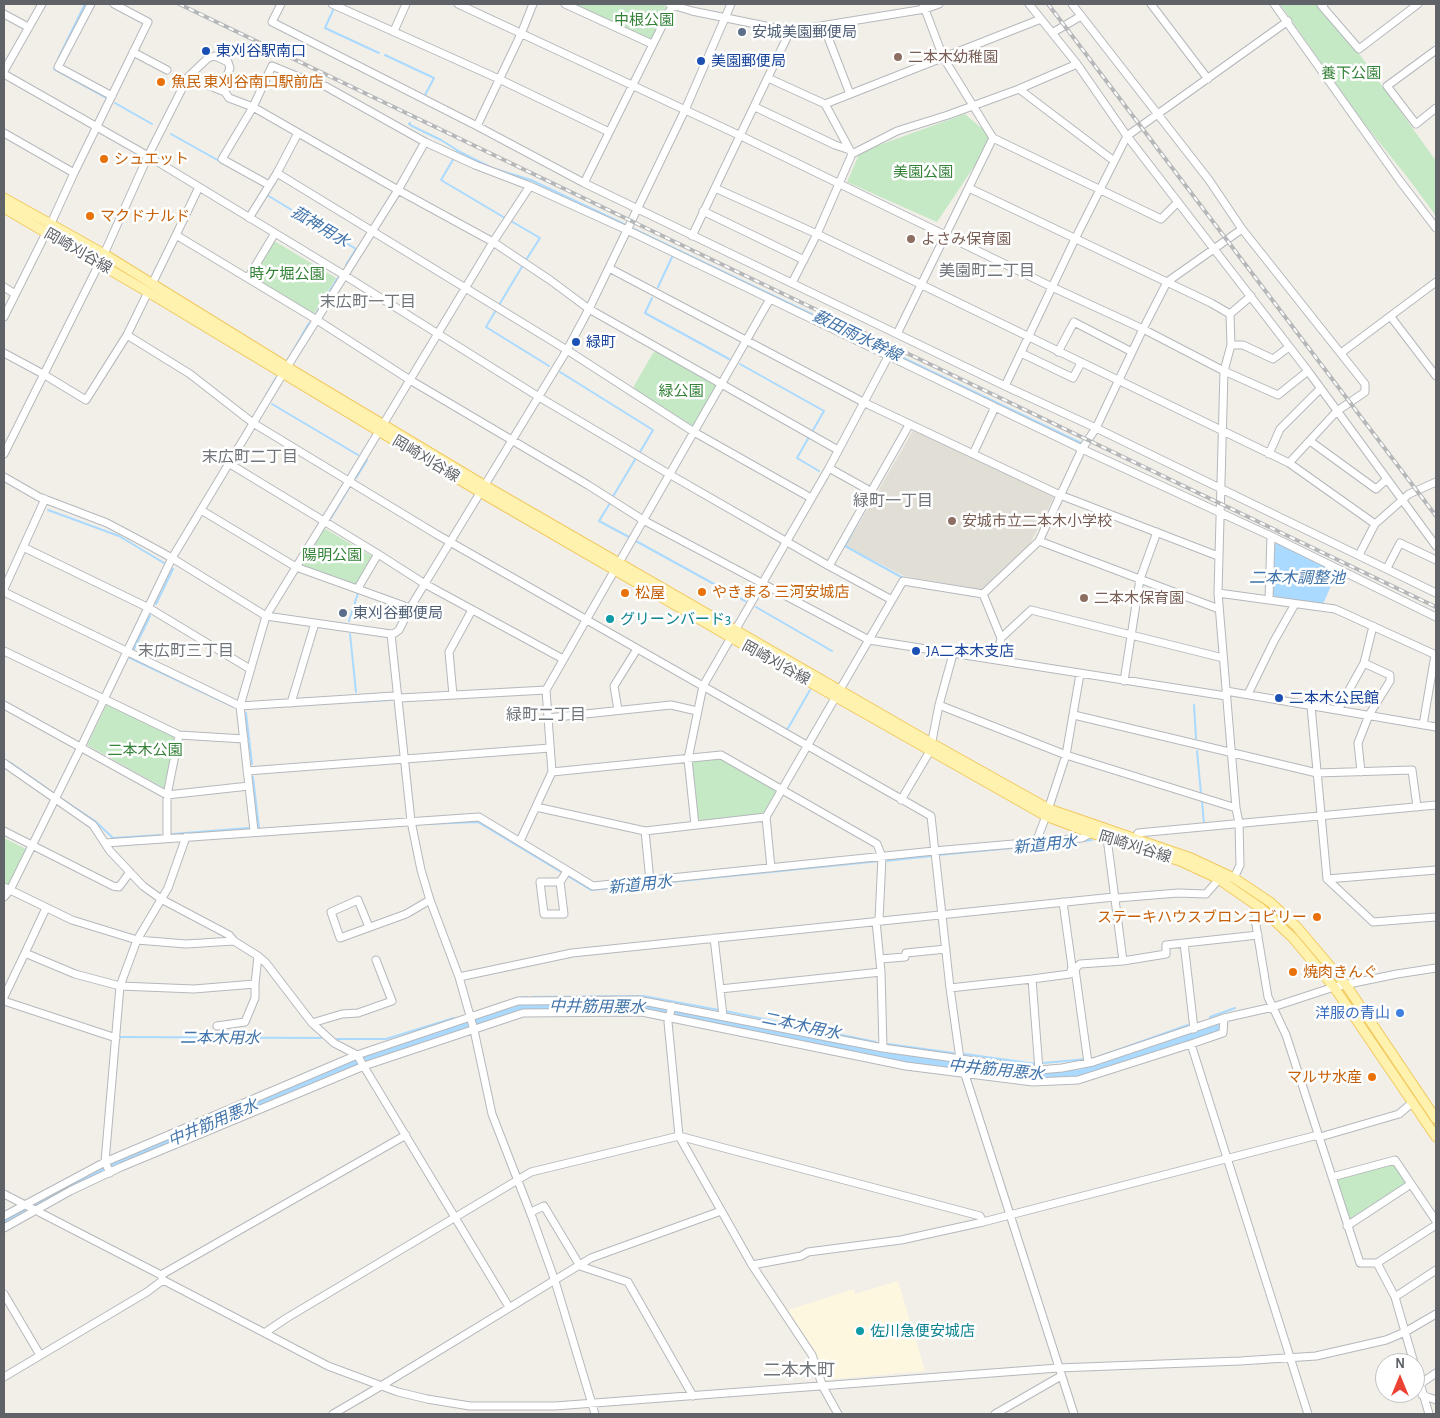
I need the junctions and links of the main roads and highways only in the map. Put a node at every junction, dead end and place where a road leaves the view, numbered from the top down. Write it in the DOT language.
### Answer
graph roads {
  1 [pos="4,198"];
  2 [pos="4,208"];
  3 [pos="48,228"];
  4 [pos="150,288"];
  5 [pos="1048,812"];
  6 [pos="1436,1119"];
  7 [pos="1436,1137"];
  1 -- 3 [label="main road, 岡崎刈谷線"];
  2 -- 3 [label="main road, 岡崎刈谷線"];
  3 -- 4 [label="main road, 岡崎刈谷線"];
  3 -- 4 [label="main road, 岡崎刈谷線"];
  4 -- 5 [label="main road, 岡崎刈谷線"];
  5 -- 6 [label="main road, 岡崎刈谷線"];
  5 -- 7 [label="main road, 岡崎刈谷線"];
}
